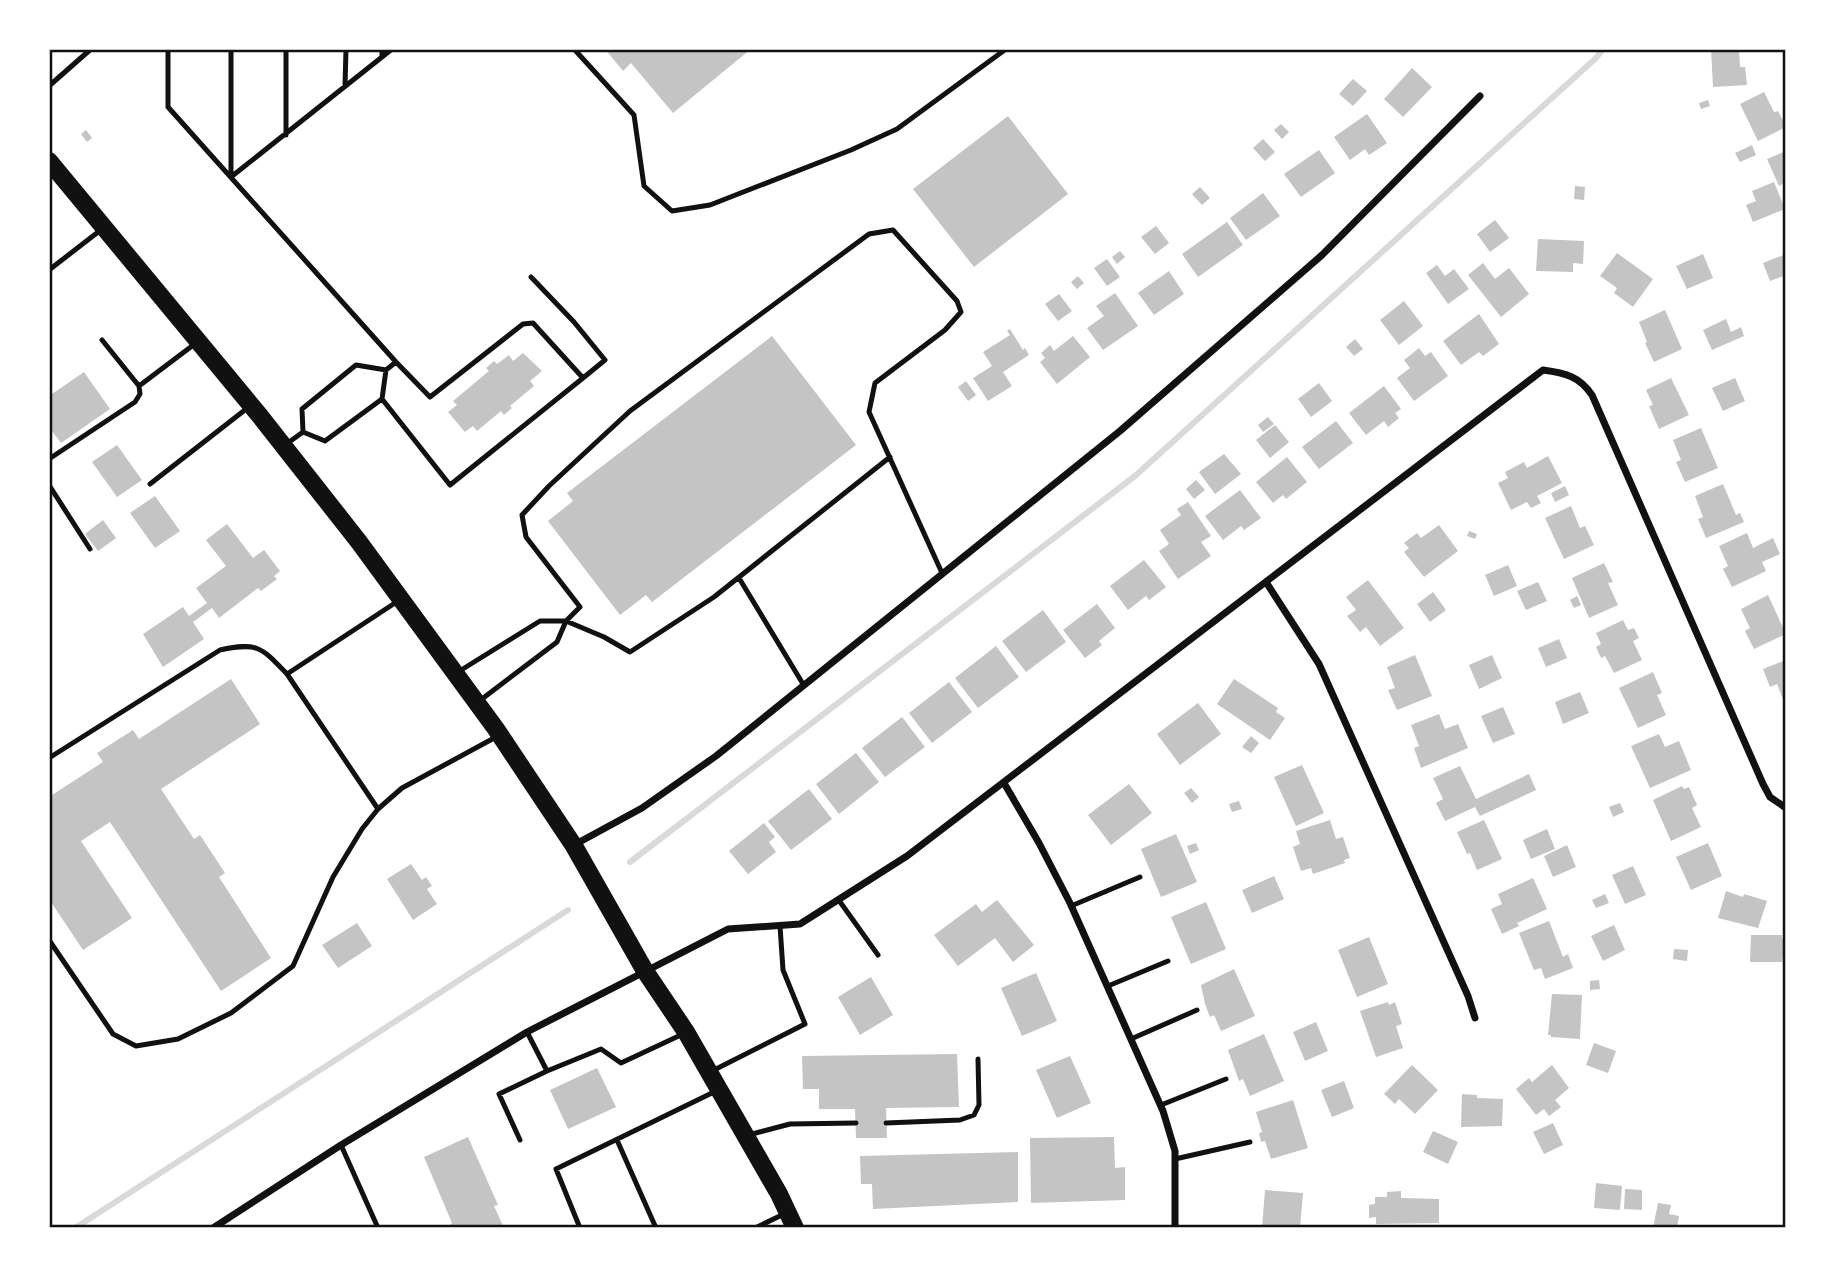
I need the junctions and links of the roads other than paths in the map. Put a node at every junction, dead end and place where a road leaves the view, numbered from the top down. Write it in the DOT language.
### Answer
graph roads {
  1 [pos="91,49"];
  2 [pos="168,49"];
  3 [pos="231,49"];
  4 [pos="286,49"];
  5 [pos="346,49"];
  6 [pos="382,49"];
  7 [pos="392,49"];
  8 [pos="574,49"];
  9 [pos="1006,49"];
  10 [pos="382,57"];
  11 [pos="49,86"];
  12 [pos="345,86"];
  13 [pos="1480,96"];
  14 [pos="286,135"];
  15 [pos="51,166"];
  16 [pos="231,177"];
  17 [pos="104,228"];
  18 [pos="49,270"];
  19 [pos="531,277"];
  20 [pos="102,340"];
  21 [pos="198,341"];
  22 [pos="396,362"];
  23 [pos="386,370"];
  24 [pos="583,378"];
  25 [pos="139,386"];
  26 [pos="382,399"];
  27 [pos="251,405"];
  28 [pos="303,432"];
  29 [pos="284,446"];
  30 [pos="890,457"];
  31 [pos="49,459"];
  32 [pos="150,484"];
  33 [pos="49,485"];
  34 [pos="90,549"];
  35 [pos="942,573"];
  36 [pos="739,578"];
  37 [pos="1266,582"];
  38 [pos="401,600"];
  39 [pos="566,621"];
  40 [pos="287,674"];
  41 [pos="455,674"];
  42 [pos="803,684"];
  43 [pos="477,703"];
  44 [pos="499,735"];
  45 [pos="49,758"];
  46 [pos="1004,783"];
  47 [pos="1783,806"];
  48 [pos="378,809"];
  49 [pos="574,846"];
  50 [pos="1140,877"];
  51 [pos="838,899"];
  52 [pos="1072,906"];
  53 [pos="780,926"];
  54 [pos="49,940"];
  55 [pos="878,955"];
  56 [pos="1168,961"];
  57 [pos="645,971"];
  58 [pos="1108,986"];
  59 [pos="1197,1010"];
  60 [pos="1475,1018"];
  61 [pos="527,1032"];
  62 [pos="686,1032"];
  63 [pos="1131,1039"];
  64 [pos="978,1059"];
  65 [pos="547,1071"];
  66 [pos="710,1073"];
  67 [pos="1226,1079"];
  68 [pos="719,1090"];
  69 [pos="1161,1105"];
  70 [pos="856,1123"];
  71 [pos="886,1123"];
  72 [pos="746,1136"];
  73 [pos="520,1140"];
  74 [pos="617,1140"];
  75 [pos="1250,1142"];
  76 [pos="341,1145"];
  77 [pos="1175,1159"];
  78 [pos="791,1220"];
  79 [pos="213,1228"];
  80 [pos="378,1228"];
  81 [pos="580,1228"];
  82 [pos="656,1228"];
  83 [pos="755,1228"];
  84 [pos="1123,1228"];
  85 [pos="1175,1228"];
  1 -- 11 [label="lane"];
  2 -- 16 [label="lane"];
  3 -- 16 [label="lane"];
  4 -- 14 [label="lane"];
  5 -- 12 [label="lane"];
  6 -- 10 [label="lane"];
  7 -- 10 [label="lane"];
  8 -- 9 [label="lane"];
  10 -- 12 [label="lane"];
  12 -- 14 [label="lane"];
  13 -- 35 [label="street"];
  14 -- 16 [label="lane"];
  15 -- 17 [label="main road"];
  16 -- 22 [label="lane"];
  17 -- 18 [label="lane"];
  17 -- 21 [label="main road"];
  19 -- 24 [label="lane"];
  20 -- 25 [label="lane"];
  21 -- 25 [label="lane"];
  21 -- 27 [label="main road"];
  22 -- 23 [label="lane"];
  22 -- 24 [label="lane"];
  23 -- 26 [label="lane"];
  23 -- 28 [label="lane"];
  24 -- 26 [label="lane"];
  25 -- 31 [label="lane"];
  26 -- 28 [label="lane"];
  27 -- 29 [label="main road"];
  27 -- 32 [label="lane"];
  28 -- 29 [label="lane"];
  29 -- 38 [label="main road"];
  30 -- 35 [label="lane"];
  30 -- 36 [label="lane"];
  30 -- 39 [label="lane"];
  33 -- 34 [label="lane"];
  35 -- 42 [label="street"];
  36 -- 39 [label="lane"];
  36 -- 42 [label="lane"];
  37 -- 46 [label="street"];
  37 -- 47 [label="street"];
  37 -- 60 [label="street"];
  38 -- 40 [label="lane"];
  38 -- 41 [label="main road"];
  39 -- 41 [label="lane"];
  39 -- 43 [label="lane"];
  40 -- 45 [label="lane"];
  40 -- 48 [label="lane"];
  41 -- 43 [label="main road"];
  42 -- 49 [label="street"];
  43 -- 44 [label="main road"];
  44 -- 48 [label="lane"];
  44 -- 49 [label="main road"];
  46 -- 51 [label="street"];
  46 -- 52 [label="street"];
  48 -- 54 [label="lane"];
  49 -- 57 [label="main road"];
  50 -- 52 [label="lane"];
  51 -- 53 [label="street"];
  51 -- 55 [label="lane"];
  52 -- 58 [label="street"];
  53 -- 57 [label="street"];
  53 -- 66 [label="lane"];
  56 -- 58 [label="lane"];
  57 -- 61 [label="street"];
  57 -- 62 [label="main road"];
  58 -- 63 [label="street"];
  59 -- 63 [label="lane"];
  61 -- 65 [label="lane"];
  61 -- 76 [label="street"];
  62 -- 65 [label="lane"];
  62 -- 66 [label="main road"];
  63 -- 69 [label="street"];
  64 -- 71 [label="lane"];
  65 -- 73 [label="lane"];
  66 -- 68 [label="main road"];
  67 -- 69 [label="lane"];
  68 -- 72 [label="main road"];
  68 -- 74 [label="lane"];
  69 -- 77 [label="street"];
  70 -- 72 [label="lane"];
  72 -- 78 [label="main road"];
  74 -- 81 [label="lane"];
  74 -- 82 [label="lane"];
  75 -- 77 [label="lane"];
  76 -- 79 [label="street"];
  76 -- 80 [label="lane"];
  77 -- 85 [label="street"];
  78 -- 83 [label="lane"];
  84 -- 85 [label="lane"];
}
